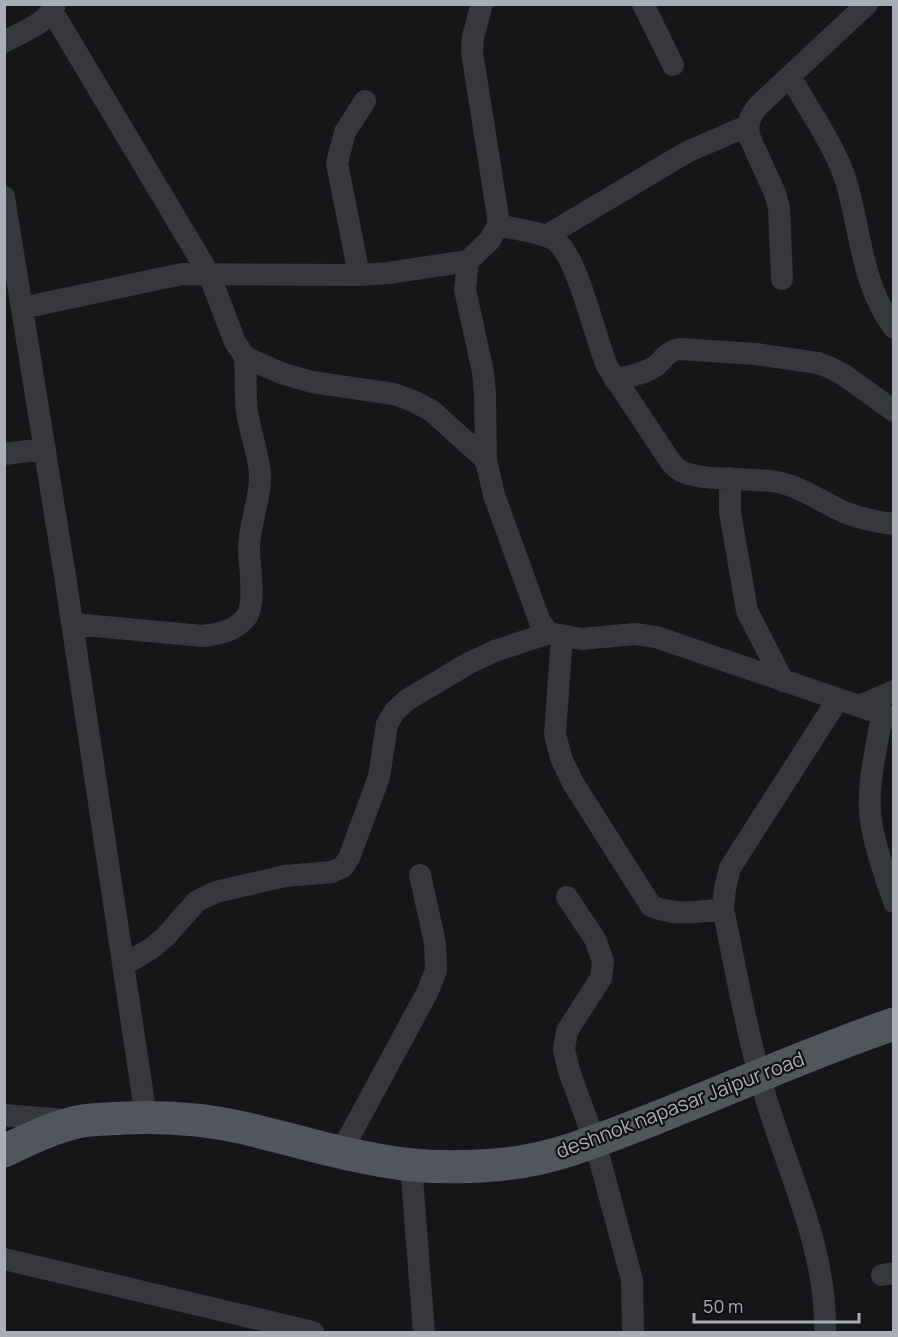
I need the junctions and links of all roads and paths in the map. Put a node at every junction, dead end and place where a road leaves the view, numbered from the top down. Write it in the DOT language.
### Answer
graph roads {
  1 [pos="482,4"];
  2 [pos="643,4"];
  3 [pos="867,4"];
  4 [pos="53,8"];
  5 [pos="4,42"];
  6 [pos="672,65"];
  7 [pos="790,76"];
  8 [pos="365,100"];
  9 [pos="747,126"];
  10 [pos="4,198"];
  11 [pos="498,225"];
  12 [pos="546,236"];
  13 [pos="468,261"];
  14 [pos="209,274"];
  15 [pos="359,275"];
  16 [pos="782,279"];
  17 [pos="22,309"];
  18 [pos="894,328"];
  19 [pos="245,357"];
  20 [pos="615,380"];
  21 [pos="894,411"];
  22 [pos="45,449"];
  23 [pos="4,454"];
  24 [pos="486,460"];
  25 [pos="730,477"];
  26 [pos="894,524"];
  27 [pos="73,624"];
  28 [pos="555,634"];
  29 [pos="783,681"];
  30 [pos="894,691"];
  31 [pos="849,703"];
  32 [pos="888,716"];
  33 [pos="420,874"];
  34 [pos="567,897"];
  35 [pos="894,902"];
  36 [pos="723,909"];
  37 [pos="124,965"];
  38 [pos="894,1024"];
  39 [pos="759,1074"];
  40 [pos="4,1116"];
  41 [pos="146,1117"];
  42 [pos="82,1121"];
  43 [pos="595,1142"];
  44 [pos="4,1151"];
  45 [pos="341,1152"];
  46 [pos="411,1165"];
  47 [pos="4,1259"];
  48 [pos="313,1332"];
  49 [pos="424,1332"];
  50 [pos="633,1332"];
  51 [pos="825,1332"];
  1 -- 11 [label="street"];
  2 -- 6 [label="street"];
  3 -- 7 [label="street"];
  4 -- 5 [label="street"];
  4 -- 14 [label="street"];
  7 -- 9 [label="street"];
  7 -- 18 [label="street"];
  8 -- 15 [label="street"];
  9 -- 12 [label="street"];
  9 -- 16 [label="street"];
  10 -- 17 [label="street"];
  11 -- 12 [label="street"];
  11 -- 13 [label="street"];
  12 -- 20 [label="street"];
  13 -- 15 [label="street"];
  13 -- 24 [label="street"];
  14 -- 15 [label="street"];
  14 -- 17 [label="street"];
  14 -- 19 [label="street"];
  17 -- 22 [label="street"];
  19 -- 24 [label="street"];
  19 -- 27 [label="street"];
  20 -- 21 [label="street"];
  20 -- 25 [label="street"];
  22 -- 23 [label="street"];
  22 -- 27 [label="street"];
  24 -- 28 [label="street"];
  25 -- 26 [label="street"];
  25 -- 29 [label="street"];
  27 -- 37 [label="street"];
  28 -- 29 [label="street"];
  28 -- 36 [label="street"];
  28 -- 37 [label="street"];
  29 -- 31 [label="street"];
  30 -- 31 [label="street"];
  31 -- 32 [label="street"];
  31 -- 36 [label="street"];
  32 -- 35 [label="street"];
  33 -- 45 [label="street"];
  34 -- 43 [label="street"];
  36 -- 39 [label="street"];
  37 -- 41 [label="street"];
  38 -- 39 [label="main road, deshnok napasar Jaipur road"];
  39 -- 43 [label="main road, deshnok napasar Jaipur road"];
  39 -- 51 [label="street"];
  40 -- 42 [label="street"];
  41 -- 42 [label="main road, deshnok napasar Jaipur road"];
  41 -- 45 [label="main road, deshnok napasar Jaipur road"];
  42 -- 44 [label="main road, deshnok napasar Jaipur road"];
  43 -- 46 [label="main road, deshnok napasar Jaipur road"];
  43 -- 50 [label="street"];
  45 -- 46 [label="main road, deshnok napasar Jaipur road"];
  46 -- 49 [label="street"];
  47 -- 48 [label="street"];
}
